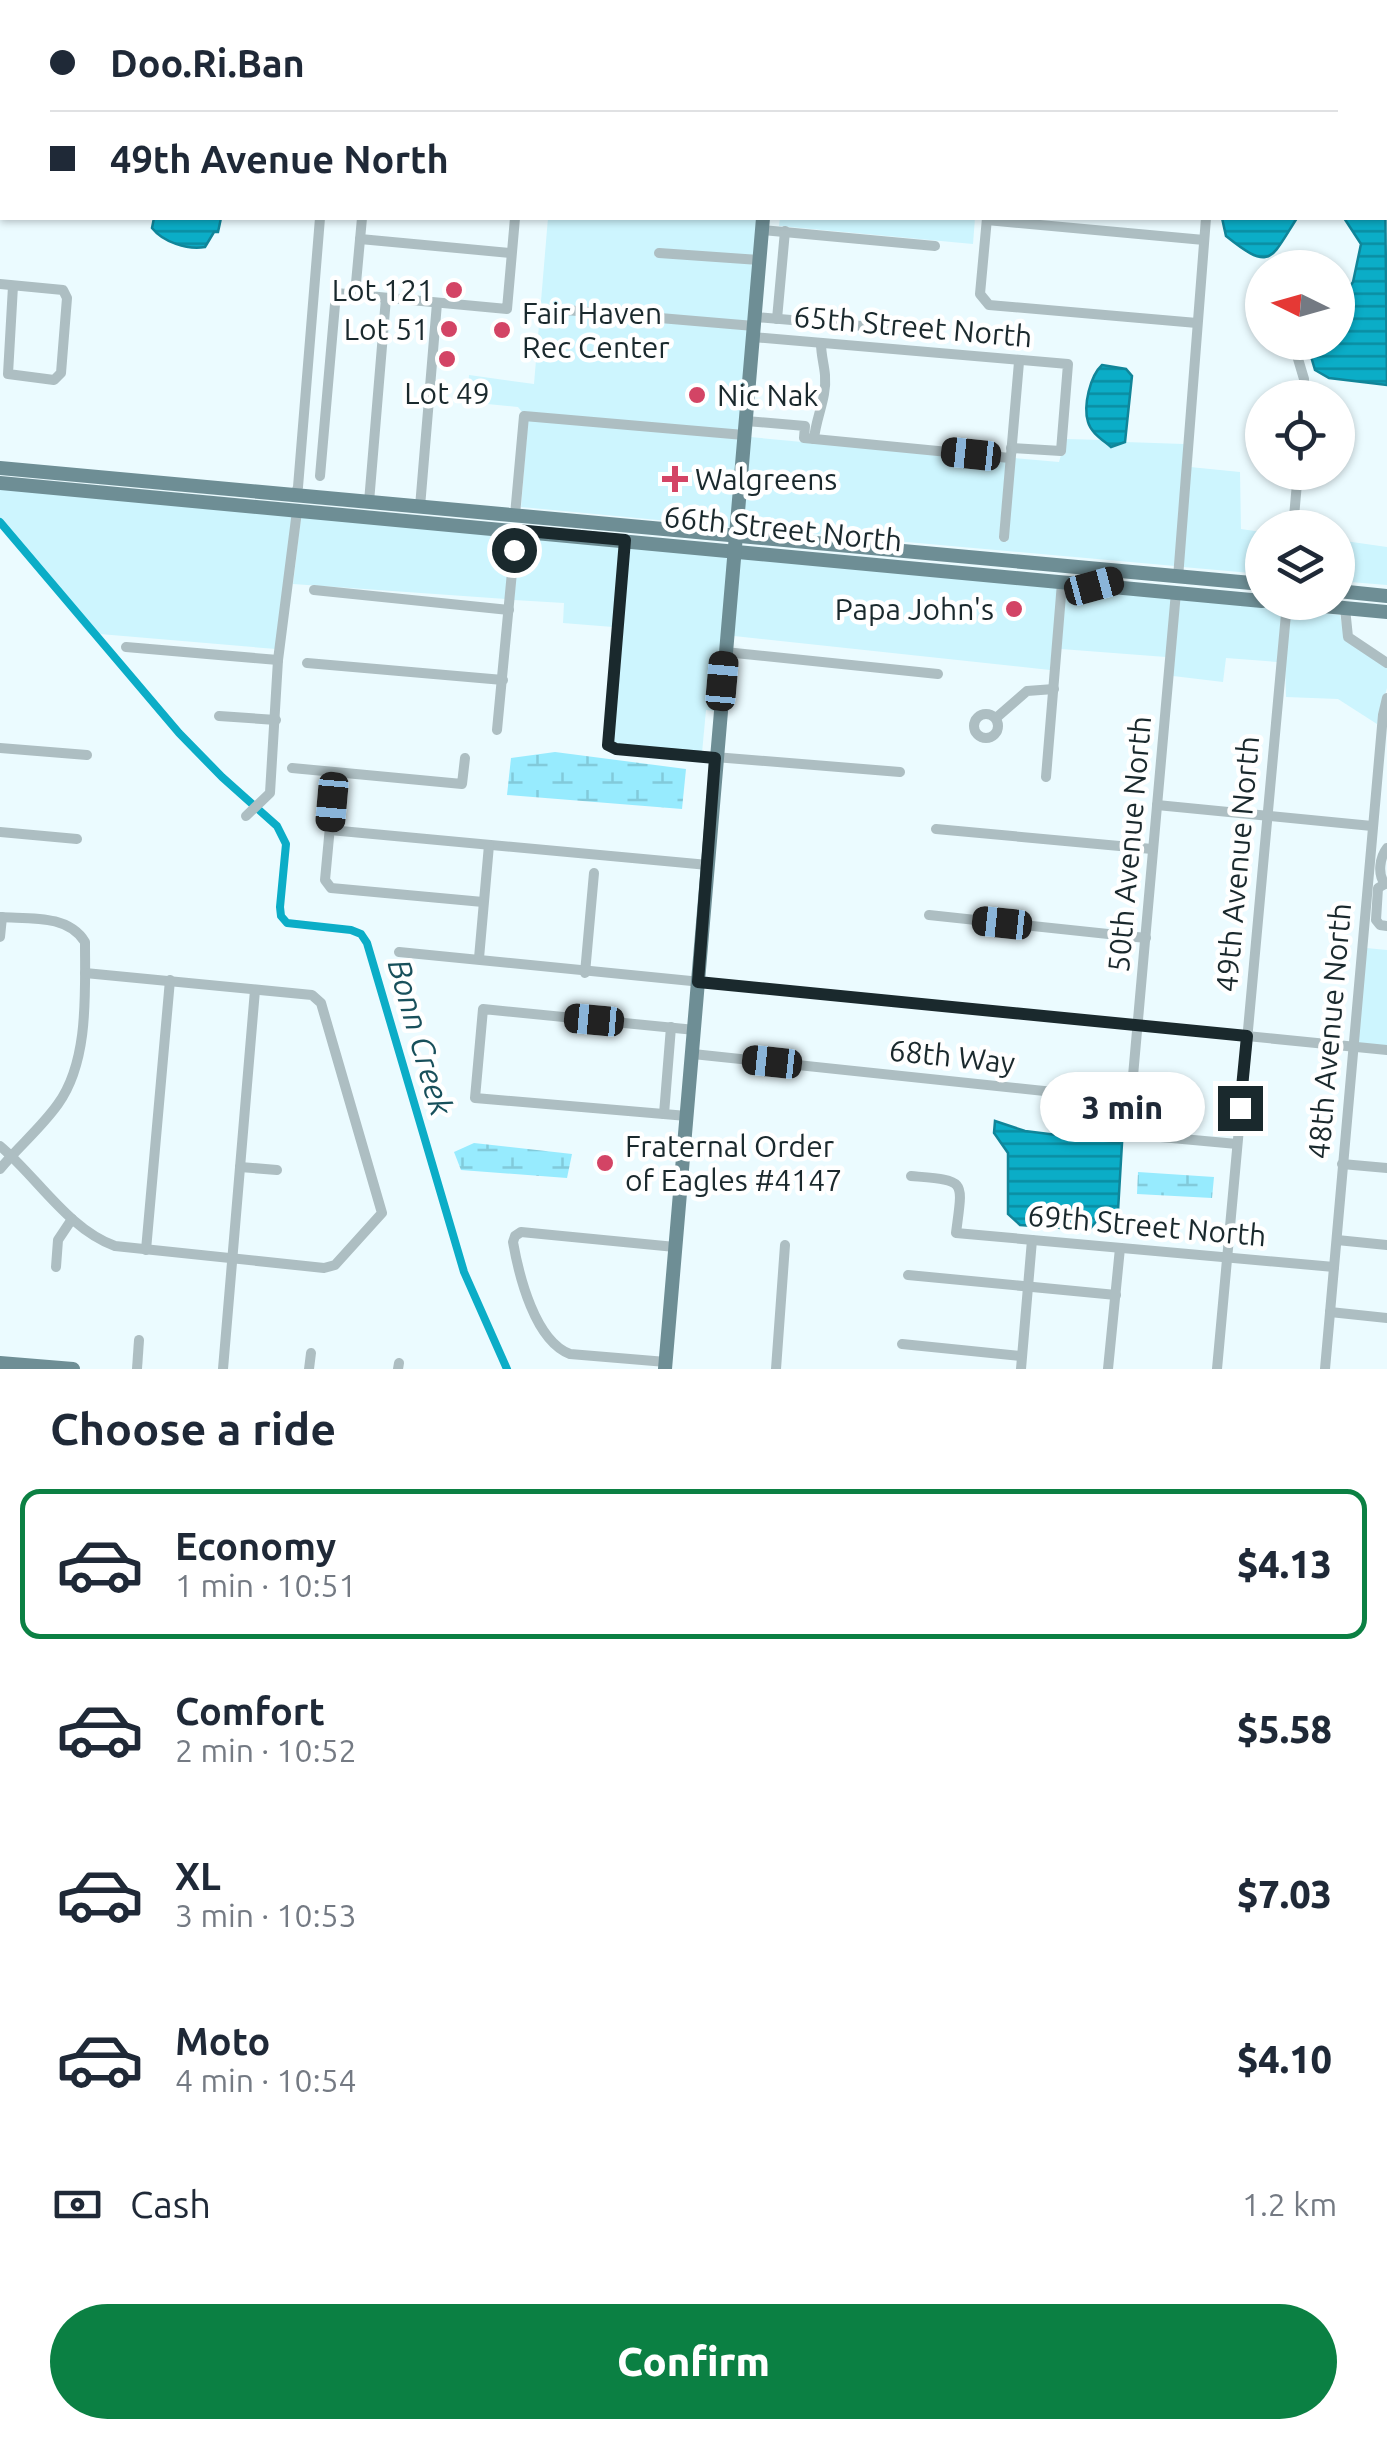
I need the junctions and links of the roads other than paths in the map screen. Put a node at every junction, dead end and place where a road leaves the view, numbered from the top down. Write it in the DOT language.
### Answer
graph roads {
  1 [pos="320,220"];
  2 [pos="362,220"];
  3 [pos="515,220"];
  4 [pos="987,220"];
  5 [pos="997,220"];
  6 [pos="1206,220"];
  7 [pos="762,224"];
  8 [pos="785,232"];
  9 [pos="360,238"];
  10 [pos="1204,240"];
  11 [pos="935,246"];
  12 [pos="511,253"];
  13 [pos="659,254"];
  14 [pos="759,260"];
  15 [pos="6,285"];
  16 [pos="355,294"];
  17 [pos="386,298"];
  18 [pos="437,303"];
  19 [pos="554,309"];
  20 [pos="777,318"];
  21 [pos="1197,324"];
  22 [pos="754,327"];
  23 [pos="932,332"];
  24 [pos="822,343"];
  25 [pos="1019,362"];
  26 [pos="745,428"];
  27 [pos="814,438"];
  28 [pos="1011,453"];
  29 [pos="0,468"];
  30 [pos="320,476"];
  31 [pos="0,483"];
  32 [pos="373,502"];
  33 [pos="296,503"];
  34 [pos="420,506"];
  35 [pos="516,523"];
  36 [pos="736,535"];
  37 [pos="1004,538"];
  38 [pos="625,540"];
  39 [pos="900,551"];
  40 [pos="734,552"];
  41 [pos="956,556"];
  42 [pos="859,564"];
  43 [pos="1052,566"];
  44 [pos="912,568"];
  45 [pos="961,573"];
  46 [pos="1062,583"];
  47 [pos="1245,583"];
  48 [pos="1177,585"];
  49 [pos="314,590"];
  50 [pos="1355,594"];
  51 [pos="1245,598"];
  52 [pos="1387,599"];
  53 [pos="1355,605"];
  54 [pos="1355,608"];
  55 [pos="510,610"];
  56 [pos="1387,612"];
  57 [pos="1282,620"];
  58 [pos="1341,620"];
  59 [pos="126,647"];
  60 [pos="725,652"];
  61 [pos="278,660"];
  62 [pos="307,663"];
  63 [pos="1387,663"];
  64 [pos="938,674"];
  65 [pos="503,680"];
  66 [pos="1054,688"];
  67 [pos="1387,698"];
  68 [pos="220,716"];
  69 [pos="996,718"];
  70 [pos="276,720"];
  71 [pos="498,730"];
  72 [pos="0,748"];
  73 [pos="86,755"];
  74 [pos="466,758"];
  75 [pos="715,758"];
  76 [pos="292,768"];
  77 [pos="900,772"];
  78 [pos="335,773"];
  79 [pos="1046,777"];
  80 [pos="1157,805"];
  81 [pos="249,814"];
  82 [pos="1266,817"];
  83 [pos="1372,826"];
  84 [pos="330,830"];
  85 [pos="936,830"];
  86 [pos="0,832"];
  87 [pos="77,839"];
  88 [pos="489,844"];
  89 [pos="1387,848"];
  90 [pos="1152,849"];
  91 [pos="708,865"];
  92 [pos="594,873"];
  93 [pos="1386,884"];
  94 [pos="483,902"];
  95 [pos="929,915"];
  96 [pos="1,917"];
  97 [pos="1387,926"];
  98 [pos="0,937"];
  99 [pos="1146,938"];
  100 [pos="399,952"];
  101 [pos="478,958"];
  102 [pos="85,972"];
  103 [pos="586,972"];
  104 [pos="170,980"];
  105 [pos="698,982"];
  106 [pos="255,990"];
  107 [pos="1137,1025"];
  108 [pos="671,1027"];
  109 [pos="695,1030"];
  110 [pos="1247,1036"];
  111 [pos="1353,1046"];
  112 [pos="1387,1050"];
  113 [pos="693,1054"];
  114 [pos="1129,1100"];
  115 [pos="664,1114"];
  116 [pos="687,1116"];
  117 [pos="1237,1144"];
  118 [pos="0,1146"];
  119 [pos="11,1156"];
  120 [pos="1342,1164"];
  121 [pos="240,1166"];
  122 [pos="1387,1168"];
  123 [pos="0,1169"];
  124 [pos="277,1170"];
  125 [pos="910,1176"];
  126 [pos="72,1218"];
  127 [pos="1032,1240"];
  128 [pos="1337,1240"];
  129 [pos="785,1245"];
  130 [pos="1387,1245"];
  131 [pos="675,1247"];
  132 [pos="1120,1248"];
  133 [pos="146,1250"];
  134 [pos="1227,1258"];
  135 [pos="232,1261"];
  136 [pos="56,1267"];
  137 [pos="1334,1267"];
  138 [pos="908,1275"];
  139 [pos="1028,1287"];
  140 [pos="1116,1295"];
  141 [pos="1330,1312"];
  142 [pos="1387,1318"];
  143 [pos="139,1340"];
  144 [pos="902,1344"];
  145 [pos="311,1353"];
  146 [pos="1022,1356"];
  147 [pos="0,1362"];
  148 [pos="666,1366"];
  149 [pos="73,1369"];
  150 [pos="137,1369"];
  151 [pos="223,1369"];
  152 [pos="309,1369"];
  153 [pos="776,1369"];
  154 [pos="1020,1369"];
  155 [pos="1108,1369"];
  156 [pos="1218,1369"];
  157 [pos="1325,1369"];
  1 -- 33 [label="street"];
  2 -- 9 [label="street"];
  3 -- 12 [label="street"];
  4 -- 21 [label="street"];
  5 -- 10 [label="street"];
  6 -- 10 [label="street, 50th Avenue North"];
  7 -- 8 [label="street"];
  7 -- 14 [label="main road"];
  8 -- 11 [label="street"];
  8 -- 20 [label="street"];
  9 -- 12 [label="street"];
  9 -- 16 [label="street"];
  10 -- 21 [label="street, 50th Avenue North"];
  12 -- 18 [label="street"];
  13 -- 14 [label="street"];
  14 -- 22 [label="main road"];
  15 -- 15 [label="street"];
  16 -- 17 [label="street"];
  16 -- 30 [label="street"];
  17 -- 18 [label="street"];
  17 -- 32 [label="street"];
  18 -- 34 [label="street"];
  19 -- 22 [label="street"];
  20 -- 22 [label="street"];
  20 -- 23 [label="street"];
  21 -- 48 [label="street, 50th Avenue North"];
  22 -- 24 [label="street, 65th Street North"];
  22 -- 26 [label="main road"];
  24 -- 25 [label="street, 65th Street North"];
  24 -- 27 [label="street"];
  25 -- 28 [label="street"];
  25 -- 28 [label="street, 65th Street North"];
  26 -- 27 [label="street"];
  26 -- 35 [label="street"];
  26 -- 36 [label="main road"];
  27 -- 28 [label="street"];
  28 -- 37 [label="street"];
  29 -- 33 [label="main road, 66th Street North"];
  31 -- 33 [label="main road, 66th Street North"];
  32 -- 33 [label="main road, 66th Street North"];
  32 -- 34 [label="main road, 66th Street North"];
  33 -- 35 [label="main road, 66th Street North"];
  33 -- 61 [label="street"];
  34 -- 35 [label="main road, 66th Street North"];
  35 -- 36 [label="main road, 66th Street North"];
  35 -- 38 [label="main road, 66th Street North"];
  35 -- 55 [label="street"];
  36 -- 39 [label="main road, 66th Street North"];
  36 -- 40 [label="main road"];
  38 -- 40 [label="main road, 66th Street North"];
  38 -- 75 [label="street"];
  39 -- 41 [label="main road, 66th Street North"];
  39 -- 42 [label="main road"];
  40 -- 42 [label="main road, 66th Street North"];
  40 -- 60 [label="main road"];
  41 -- 43 [label="main road, 66th Street North"];
  41 -- 44 [label="main road"];
  42 -- 44 [label="main road, 66th Street North"];
  43 -- 45 [label="main road"];
  43 -- 48 [label="main road, 66th Street North"];
  44 -- 45 [label="main road, 66th Street North"];
  45 -- 46 [label="main road, 66th Street North"];
  46 -- 48 [label="main road, 66th Street North"];
  46 -- 66 [label="street"];
  47 -- 48 [label="main road, 66th Street North"];
  48 -- 51 [label="main road, 66th Street North"];
  48 -- 80 [label="street, 50th Avenue North"];
  49 -- 55 [label="street"];
  50 -- 52 [label="main road"];
  52 -- 53 [label="main road"];
  54 -- 56 [label="main road"];
  55 -- 65 [label="street"];
  57 -- 82 [label="street, 49th Avenue North"];
  58 -- 63 [label="street"];
  59 -- 61 [label="street"];
  60 -- 64 [label="street"];
  60 -- 75 [label="main road"];
  61 -- 70 [label="street"];
  62 -- 65 [label="street"];
  65 -- 71 [label="street"];
  66 -- 69 [label="street"];
  66 -- 79 [label="street"];
  67 -- 83 [label="street, 48th Avenue North"];
  68 -- 70 [label="street"];
  70 -- 81 [label="street"];
  72 -- 73 [label="street"];
  74 -- 78 [label="street"];
  75 -- 77 [label="street"];
  75 -- 91 [label="main road"];
  76 -- 78 [label="street"];
  78 -- 84 [label="street"];
  80 -- 82 [label="street"];
  80 -- 90 [label="street, 50th Avenue North"];
  82 -- 83 [label="street"];
  82 -- 110 [label="street, 49th Avenue North"];
  83 -- 111 [label="street, 48th Avenue North"];
  84 -- 88 [label="street"];
  84 -- 94 [label="street"];
  85 -- 90 [label="street"];
  86 -- 87 [label="street"];
  88 -- 91 [label="street"];
  88 -- 94 [label="street"];
  89 -- 93 [label="street"];
  90 -- 99 [label="street, 50th Avenue North"];
  91 -- 105 [label="main road"];
  92 -- 103 [label="street"];
  93 -- 97 [label="street"];
  94 -- 101 [label="street"];
  95 -- 99 [label="street"];
  96 -- 98 [label="street"];
  96 -- 102 [label="street"];
  99 -- 107 [label="street, 50th Avenue North"];
  100 -- 101 [label="street"];
  101 -- 103 [label="street"];
  102 -- 104 [label="street"];
  102 -- 119 [label="street"];
  103 -- 105 [label="street"];
  104 -- 106 [label="street"];
  104 -- 133 [label="street"];
  105 -- 107 [label="street"];
  105 -- 109 [label="main road"];
  106 -- 121 [label="street"];
  106 -- 135 [label="street"];
  107 -- 110 [label="street"];
  107 -- 114 [label="street, 50th Avenue North"];
  108 -- 109 [label="street"];
  108 -- 115 [label="street"];
  108 -- 115 [label="street"];
  109 -- 113 [label="main road"];
  110 -- 111 [label="street"];
  110 -- 117 [label="street, 49th Avenue North"];
  111 -- 112 [label="street"];
  111 -- 120 [label="street, 48th Avenue North"];
  113 -- 114 [label="street, 68th Way"];
  113 -- 116 [label="main road"];
  114 -- 117 [label="street"];
  115 -- 116 [label="street"];
  116 -- 131 [label="main road"];
  117 -- 134 [label="street, 49th Avenue North"];
  118 -- 119 [label="street"];
  119 -- 123 [label="street"];
  119 -- 126 [label="street"];
  120 -- 122 [label="street"];
  120 -- 128 [label="street, 48th Avenue North"];
  121 -- 124 [label="street"];
  121 -- 135 [label="street"];
  125 -- 127 [label="street, 69th Street North"];
  126 -- 133 [label="street"];
  126 -- 136 [label="street"];
  127 -- 132 [label="street, 69th Street North"];
  127 -- 139 [label="street"];
  128 -- 130 [label="street"];
  128 -- 137 [label="street, 48th Avenue North"];
  129 -- 153 [label="street"];
  131 -- 148 [label="main road"];
  131 -- 148 [label="street"];
  132 -- 134 [label="street, 69th Street North"];
  132 -- 140 [label="street"];
  133 -- 135 [label="street"];
  134 -- 137 [label="street, 69th Street North"];
  134 -- 156 [label="street, 49th Avenue North"];
  135 -- 151 [label="street"];
  137 -- 141 [label="street, 48th Avenue North"];
  138 -- 139 [label="street"];
  139 -- 140 [label="street"];
  139 -- 146 [label="street"];
  140 -- 155 [label="street"];
  141 -- 142 [label="street"];
  141 -- 157 [label="street, 48th Avenue North"];
  143 -- 150 [label="street"];
  144 -- 146 [label="street"];
  145 -- 152 [label="street"];
  146 -- 154 [label="street"];
  147 -- 149 [label="main road"];
}
